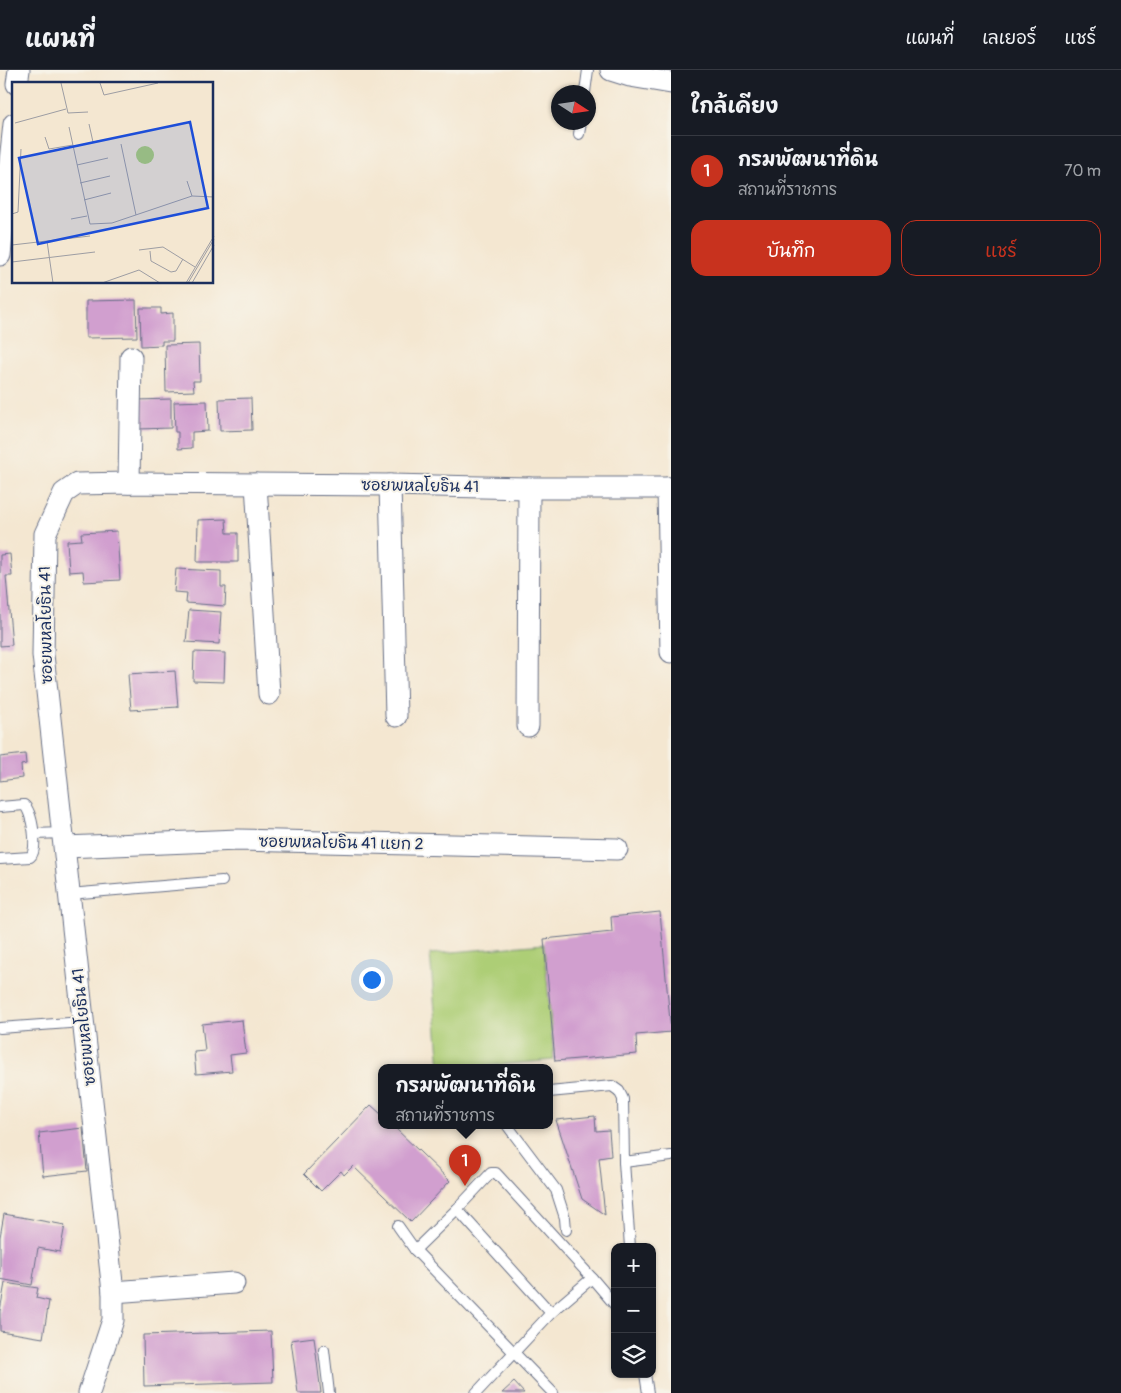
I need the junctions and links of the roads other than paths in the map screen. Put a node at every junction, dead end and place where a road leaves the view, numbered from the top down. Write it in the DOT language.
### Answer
graph roads {
  1 [pos="588,70"];
  2 [pos="611,70"];
  3 [pos="671,83"];
  4 [pos="586,85"];
  5 [pos="580,130"];
  6 [pos="579,134"];
  7 [pos="9,136"];
  8 [pos="0,254"];
  9 [pos="131,357"];
  10 [pos="129,483"];
  11 [pos="256,484"];
  12 [pos="390,485"];
  13 [pos="529,488"];
  14 [pos="669,488"];
  15 [pos="671,642"];
  16 [pos="671,652"];
  17 [pos="269,694"];
  18 [pos="396,716"];
  19 [pos="528,726"];
  20 [pos="0,807"];
  21 [pos="34,834"];
  22 [pos="64,840"];
  23 [pos="616,849"];
  24 [pos="0,859"];
  25 [pos="222,880"];
  26 [pos="69,894"];
  27 [pos="83,1022"];
  28 [pos="0,1028"];
  29 [pos="553,1092"];
  30 [pos="510,1129"];
  31 [pos="671,1156"];
  32 [pos="624,1162"];
  33 [pos="457,1209"];
  34 [pos="398,1226"];
  35 [pos="566,1230"];
  36 [pos="630,1243"];
  37 [pos="415,1250"];
  38 [pos="592,1278"];
  39 [pos="234,1284"];
  40 [pos="113,1292"];
  41 [pos="611,1301"];
  42 [pos="551,1313"];
  43 [pos="324,1350"];
  44 [pos="514,1352"];
  45 [pos="646,1378"];
  46 [pos="89,1393"];
  47 [pos="329,1393"];
  48 [pos="476,1393"];
  49 [pos="553,1393"];
  50 [pos="648,1393"];
  1 -- 4 [label="lane"];
  2 -- 3 [label="street"];
  5 -- 6 [label="lane"];
  7 -- 8 [label="street"];
  9 -- 10 [label="street"];
  10 -- 11 [label="street, ซอยพหลโยธิน 41"];
  10 -- 22 [label="street, ซอยพหลโยธิน 41"];
  11 -- 12 [label="street, ซอยพหลโยธิน 41"];
  11 -- 17 [label="street"];
  12 -- 13 [label="street, ซอยพหลโยธิน 41"];
  12 -- 18 [label="street"];
  13 -- 14 [label="street, ซอยพหลโยธิน 41"];
  13 -- 19 [label="street"];
  14 -- 15 [label="street"];
  15 -- 16 [label="street"];
  20 -- 21 [label="lane"];
  21 -- 22 [label="lane"];
  21 -- 24 [label="lane"];
  22 -- 23 [label="street, ซอยพหลโยธิน 41 แยก 2"];
  22 -- 26 [label="street, ซอยพหลโยธิน 41"];
  25 -- 26 [label="lane"];
  26 -- 27 [label="street, ซอยพหลโยธิน 41"];
  27 -- 28 [label="lane"];
  27 -- 40 [label="street, ซอยพหลโยธิน 41"];
  29 -- 32 [label="lane"];
  30 -- 35 [label="lane"];
  31 -- 32 [label="lane"];
  32 -- 36 [label="lane"];
  33 -- 37 [label="lane"];
  33 -- 38 [label="lane"];
  33 -- 42 [label="lane"];
  34 -- 37 [label="lane"];
  37 -- 44 [label="lane"];
  38 -- 41 [label="lane"];
  38 -- 42 [label="lane"];
  39 -- 40 [label="street"];
  40 -- 46 [label="street, ซอยพหลโยธิน 41"];
  42 -- 44 [label="lane"];
  43 -- 47 [label="lane"];
  44 -- 48 [label="lane"];
  44 -- 49 [label="lane"];
  45 -- 50 [label="lane"];
}
